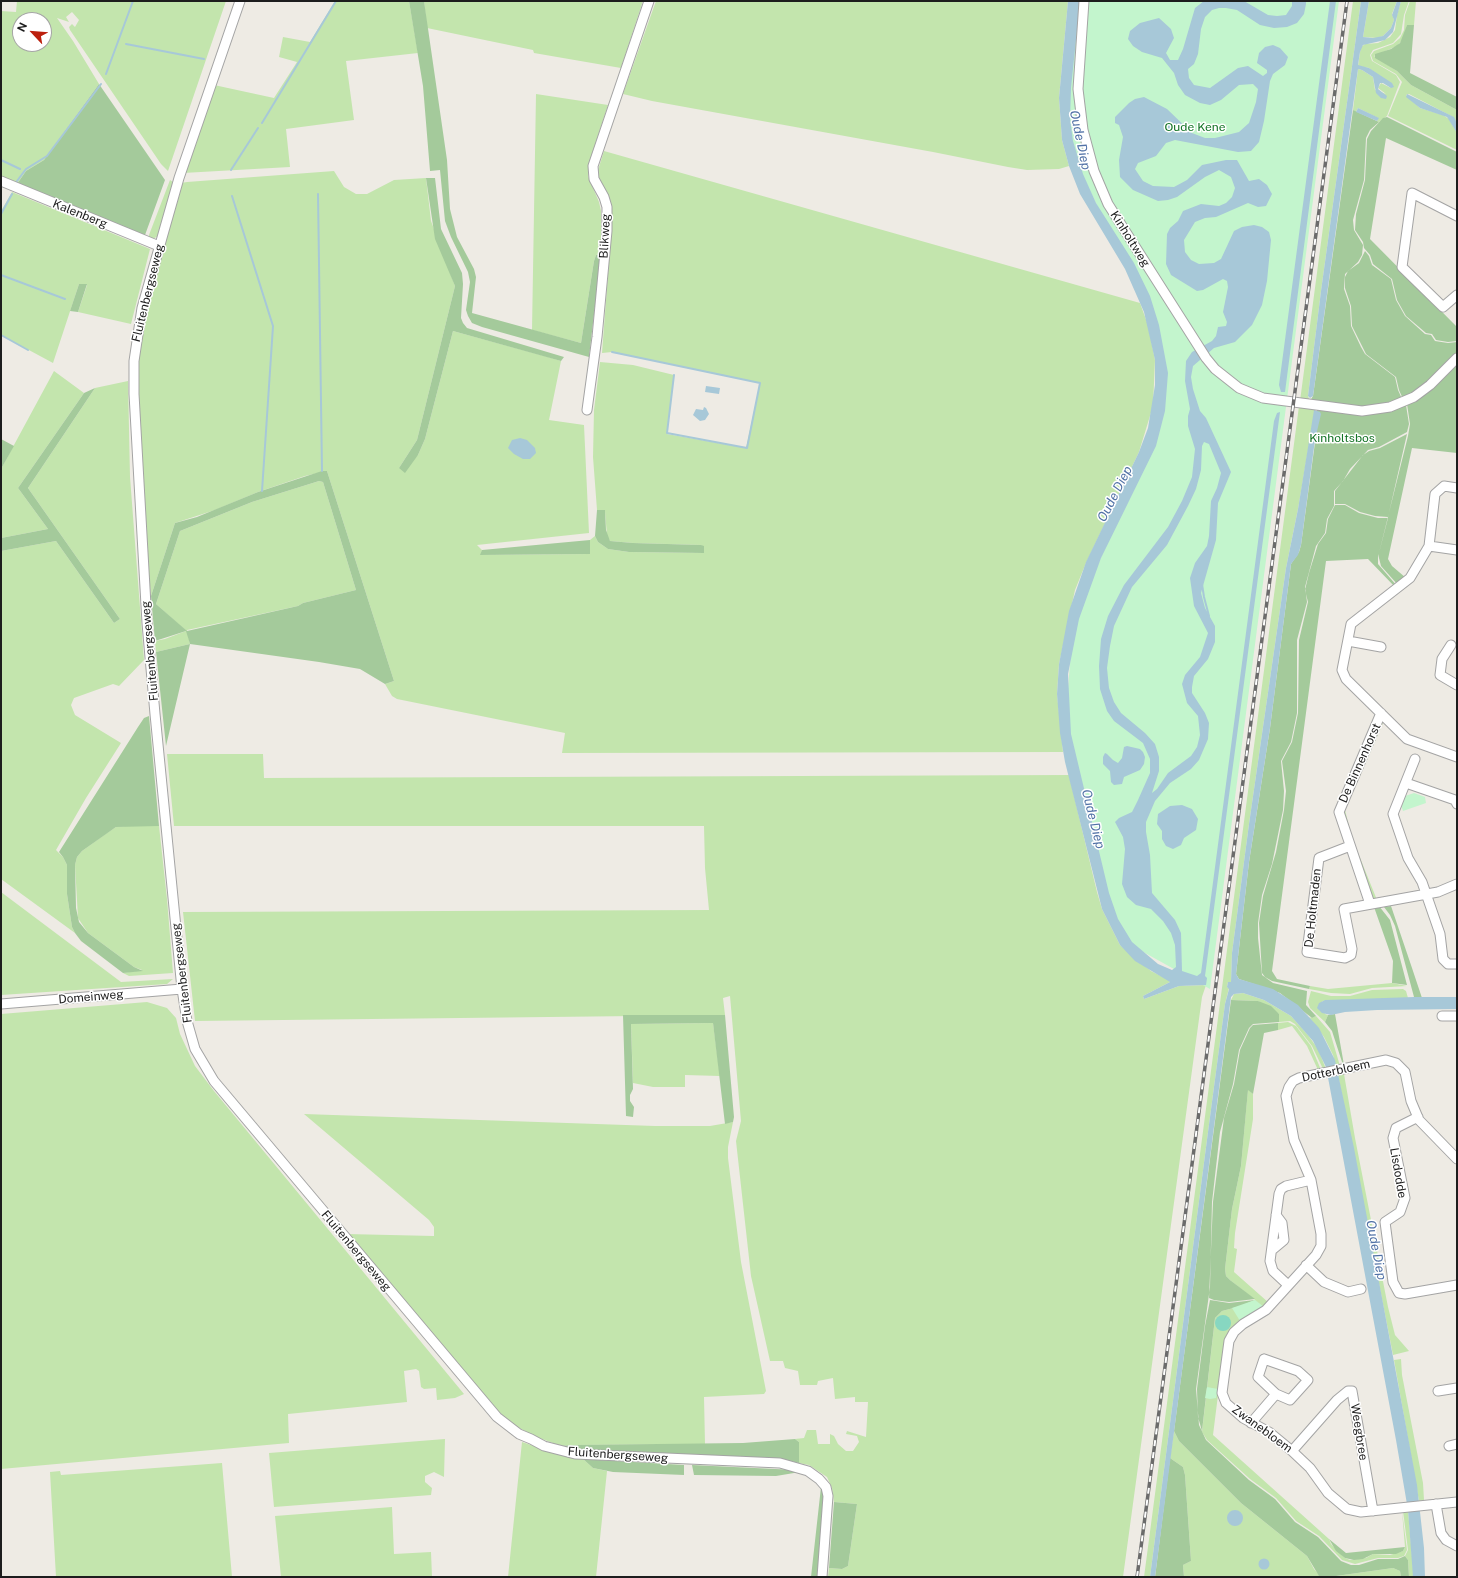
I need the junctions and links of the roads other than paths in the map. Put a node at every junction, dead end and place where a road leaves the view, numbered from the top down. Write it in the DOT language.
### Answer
graph roads {
  1 [pos="240,1"];
  2 [pos="649,1"];
  3 [pos="1084,1"];
  4 [pos="1,181"];
  5 [pos="1457,216"];
  6 [pos="159,246"];
  7 [pos="1457,295"];
  8 [pos="1457,358"];
  9 [pos="587,410"];
  10 [pos="1457,488"];
  11 [pos="1429,546"];
  12 [pos="1457,550"];
  13 [pos="1348,641"];
  14 [pos="1451,645"];
  15 [pos="1381,647"];
  16 [pos="1457,685"];
  17 [pos="1381,713"];
  18 [pos="1457,757"];
  19 [pos="1416,759"];
  20 [pos="1406,783"];
  21 [pos="1457,804"];
  22 [pos="1350,846"];
  23 [pos="1457,884"];
  24 [pos="1426,895"];
  25 [pos="1370,904"];
  26 [pos="1457,964"];
  27 [pos="182,990"];
  28 [pos="1,1004"];
  29 [pos="1442,1016"];
  30 [pos="1457,1016"];
  31 [pos="1418,1117"];
  32 [pos="1457,1159"];
  33 [pos="1311,1180"];
  34 [pos="1306,1265"];
  35 [pos="1288,1285"];
  36 [pos="1457,1285"];
  37 [pos="1361,1289"];
  38 [pos="1266,1310"];
  39 [pos="1457,1388"];
  40 [pos="1438,1391"];
  41 [pos="1276,1394"];
  42 [pos="1251,1423"];
  43 [pos="1292,1450"];
  44 [pos="1457,1502"];
  45 [pos="1436,1504"];
  46 [pos="1372,1511"];
  47 [pos="1457,1546"];
  48 [pos="822,1577"];
  1 -- 6 [label="street, Fluitenbergseweg"];
  2 -- 9 [label="street, Blikweg"];
  3 -- 8 [label="street, Kinholtweg"];
  4 -- 6 [label="street, Kalenberg"];
  5 -- 7 [label="street"];
  6 -- 27 [label="street, Fluitenbergseweg"];
  10 -- 11 [label="street"];
  11 -- 12 [label="street"];
  11 -- 13 [label="street"];
  13 -- 15 [label="street"];
  13 -- 17 [label="street"];
  14 -- 16 [label="street"];
  17 -- 18 [label="street"];
  17 -- 22 [label="street, De Binnenhorst"];
  19 -- 20 [label="street"];
  20 -- 21 [label="street"];
  20 -- 24 [label="street"];
  22 -- 25 [label="street, De Binnenhorst"];
  22 -- 25 [label="street, De Holtmaden"];
  23 -- 24 [label="street, De Holtmaden"];
  24 -- 25 [label="street, De Holtmaden"];
  24 -- 26 [label="street"];
  27 -- 28 [label="street, Domeinweg"];
  27 -- 48 [label="street, Fluitenbergseweg"];
  29 -- 30 [label="street"];
  31 -- 32 [label="street, Dotterbloem"];
  31 -- 33 [label="street, Dotterbloem"];
  31 -- 36 [label="street, Lisdodde"];
  33 -- 34 [label="street, Dotterbloem"];
  33 -- 35 [label="street"];
  34 -- 35 [label="street, Dotterbloem"];
  34 -- 37 [label="street"];
  35 -- 38 [label="street, Dotterbloem"];
  38 -- 42 [label="street, Zwanebloem"];
  39 -- 40 [label="street"];
  41 -- 41 [label="street"];
  41 -- 42 [label="street"];
  42 -- 43 [label="street, Zwanebloem"];
  43 -- 46 [label="street, Zwanebloem"];
  43 -- 46 [label="street, Weegbree"];
  44 -- 45 [label="street, Zwanebloem"];
  45 -- 46 [label="street, Zwanebloem"];
  45 -- 47 [label="street"];
}
